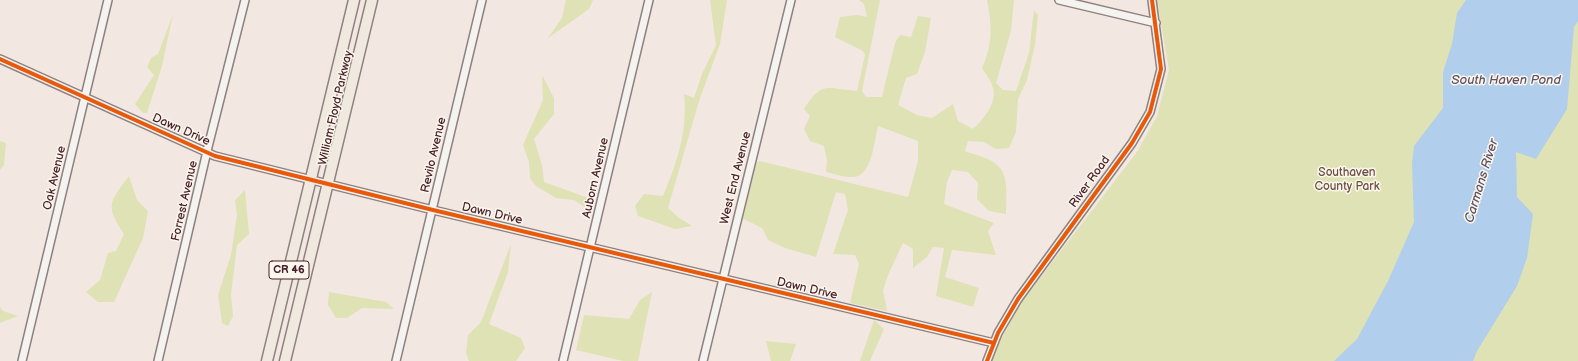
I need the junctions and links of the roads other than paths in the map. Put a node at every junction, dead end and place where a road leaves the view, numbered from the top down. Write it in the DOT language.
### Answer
graph roads {
  1 [pos="108,0"];
  2 [pos="245,0"];
  3 [pos="354,0"];
  4 [pos="372,0"];
  5 [pos="482,0"];
  6 [pos="650,0"];
  7 [pos="791,0"];
  8 [pos="1059,0"];
  9 [pos="1152,0"];
  10 [pos="1156,23"];
  11 [pos="0,59"];
  12 [pos="84,97"];
  13 [pos="208,154"];
  14 [pos="311,179"];
  15 [pos="328,183"];
  16 [pos="432,210"];
  17 [pos="591,248"];
  18 [pos="723,280"];
  19 [pos="994,343"];
  20 [pos="22,361"];
  21 [pos="158,361"];
  22 [pos="267,361"];
  23 [pos="285,361"];
  24 [pos="396,361"];
  25 [pos="563,361"];
  26 [pos="703,361"];
  27 [pos="987,361"];
  1 -- 12 [label="street, Oak Avenue"];
  2 -- 13 [label="street, Forrest Avenue"];
  3 -- 14 [label="highway, William Floyd Parkway / CR 46"];
  4 -- 15 [label="highway, William Floyd Parkway / CR 46"];
  5 -- 16 [label="street, Revilo Avenue"];
  6 -- 17 [label="street, Auborn Avenue"];
  7 -- 18 [label="street, West End Avenue"];
  8 -- 10 [label="street"];
  9 -- 10 [label="street, River Road"];
  10 -- 19 [label="street, River Road"];
  11 -- 12 [label="street, Dawn Drive"];
  12 -- 13 [label="street, Dawn Drive"];
  12 -- 20 [label="street, Oak Avenue"];
  13 -- 14 [label="street, Dawn Drive"];
  13 -- 21 [label="street, Forrest Avenue"];
  14 -- 15 [label="street, Dawn Drive"];
  14 -- 22 [label="highway, William Floyd Parkway / CR 46"];
  15 -- 16 [label="street, Dawn Drive"];
  15 -- 23 [label="highway, William Floyd Parkway / CR 46"];
  16 -- 17 [label="street, Dawn Drive"];
  16 -- 24 [label="street, Revilo Avenue"];
  17 -- 18 [label="street, Dawn Drive"];
  17 -- 25 [label="street, Auborn Avenue"];
  18 -- 19 [label="street, Dawn Drive"];
  18 -- 26 [label="street, West End Avenue"];
  19 -- 27 [label="street, River Road"];
}
